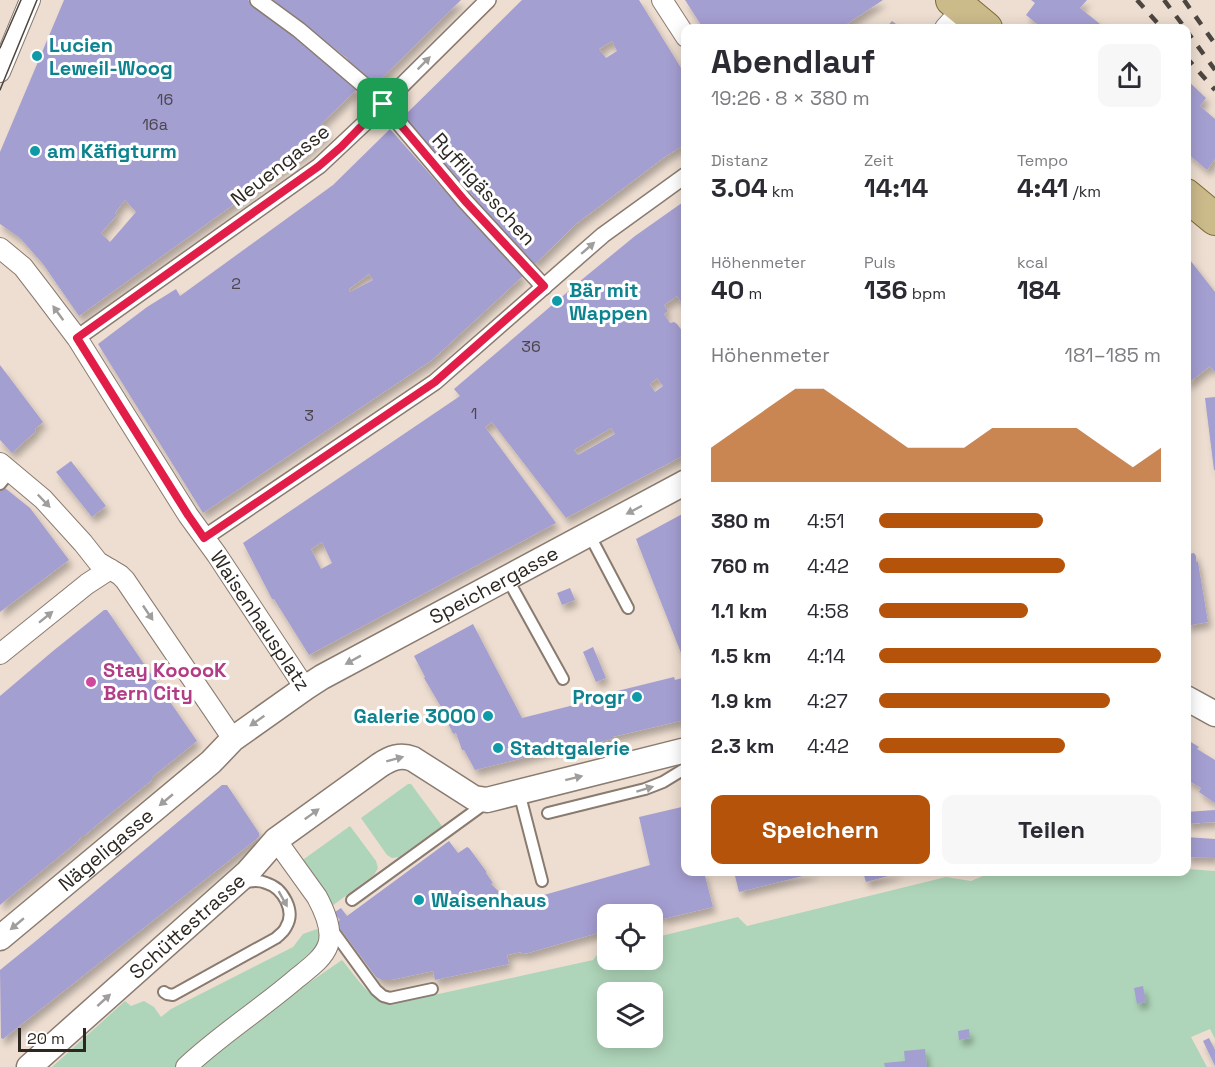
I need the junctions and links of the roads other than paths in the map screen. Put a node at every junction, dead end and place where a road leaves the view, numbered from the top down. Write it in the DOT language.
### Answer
graph roads {
  1 [pos="30,0"];
  2 [pos="258,0"];
  3 [pos="488,0"];
  4 [pos="662,0"];
  5 [pos="953,12"];
  6 [pos="978,24"];
  7 [pos="681,29"];
  8 [pos="0,72"];
  9 [pos="383,104"];
  10 [pos="681,178"];
  11 [pos="0,249"];
  12 [pos="544,286"];
  13 [pos="77,338"];
  14 [pos="3,473"];
  15 [pos="681,485"];
  16 [pos="589,534"];
  17 [pos="204,538"];
  18 [pos="110,569"];
  19 [pos="507,577"];
  20 [pos="628,608"];
  21 [pos="0,654"];
  22 [pos="563,680"];
  23 [pos="305,688"];
  24 [pos="1191,701"];
  25 [pos="1215,714"];
  26 [pos="233,739"];
  27 [pos="681,751"];
  28 [pos="212,762"];
  29 [pos="681,771"];
  30 [pos="519,792"];
  31 [pos="490,800"];
  32 [pos="548,813"];
  33 [pos="276,840"];
  34 [pos="542,881"];
  35 [pos="233,885"];
  36 [pos="351,900"];
  37 [pos="327,923"];
  38 [pos="0,938"];
  39 [pos="432,989"];
  40 [pos="164,992"];
  41 [pos="29,1067"];
  42 [pos="186,1067"];
  1 -- 8 [label="street"];
  2 -- 9 [label="street, Ryffligässchen"];
  9 -- 3 [label="street, Neuengasse, one-way"];
  4 -- 7 [label="street"];
  5 -- 6 [label="main road"];
  9 -- 12 [label="street, Ryffligässchen"];
  9 -- 13 [label="street, Neuengasse"];
  12 -- 10 [label="street, one-way"];
  13 -- 11 [label="street, Waisenhausplatz, one-way"];
  12 -- 17 [label="street"];
  13 -- 17 [label="street, Waisenhausplatz"];
  14 -- 18 [label="street, one-way"];
  15 -- 16 [label="street, Speichergasse, one-way"];
  16 -- 19 [label="street, Speichergasse"];
  16 -- 20 [label="lane"];
  17 -- 23 [label="street, Waisenhausplatz"];
  21 -- 18 [label="street, one-way"];
  18 -- 26 [label="street, one-way"];
  19 -- 22 [label="lane"];
  19 -- 23 [label="street, Speichergasse, one-way"];
  23 -- 26 [label="street, Waisenhausplatz, one-way"];
  24 -- 25 [label="street"];
  26 -- 28 [label="street, Waisenhausplatz"];
  30 -- 27 [label="street, one-way"];
  28 -- 38 [label="street, Nägeligasse, one-way"];
  32 -- 29 [label="lane, one-way"];
  30 -- 31 [label="street"];
  30 -- 34 [label="lane"];
  33 -- 31 [label="street, Schüttestrasse, one-way"];
  31 -- 36 [label="lane"];
  33 -- 35 [label="street, Schüttestrasse"];
  33 -- 37 [label="street"];
  35 -- 40 [label="lane, one-way"];
  41 -- 35 [label="street, Schüttestrasse, one-way"];
  37 -- 39 [label="lane"];
  37 -- 42 [label="street"];
}
